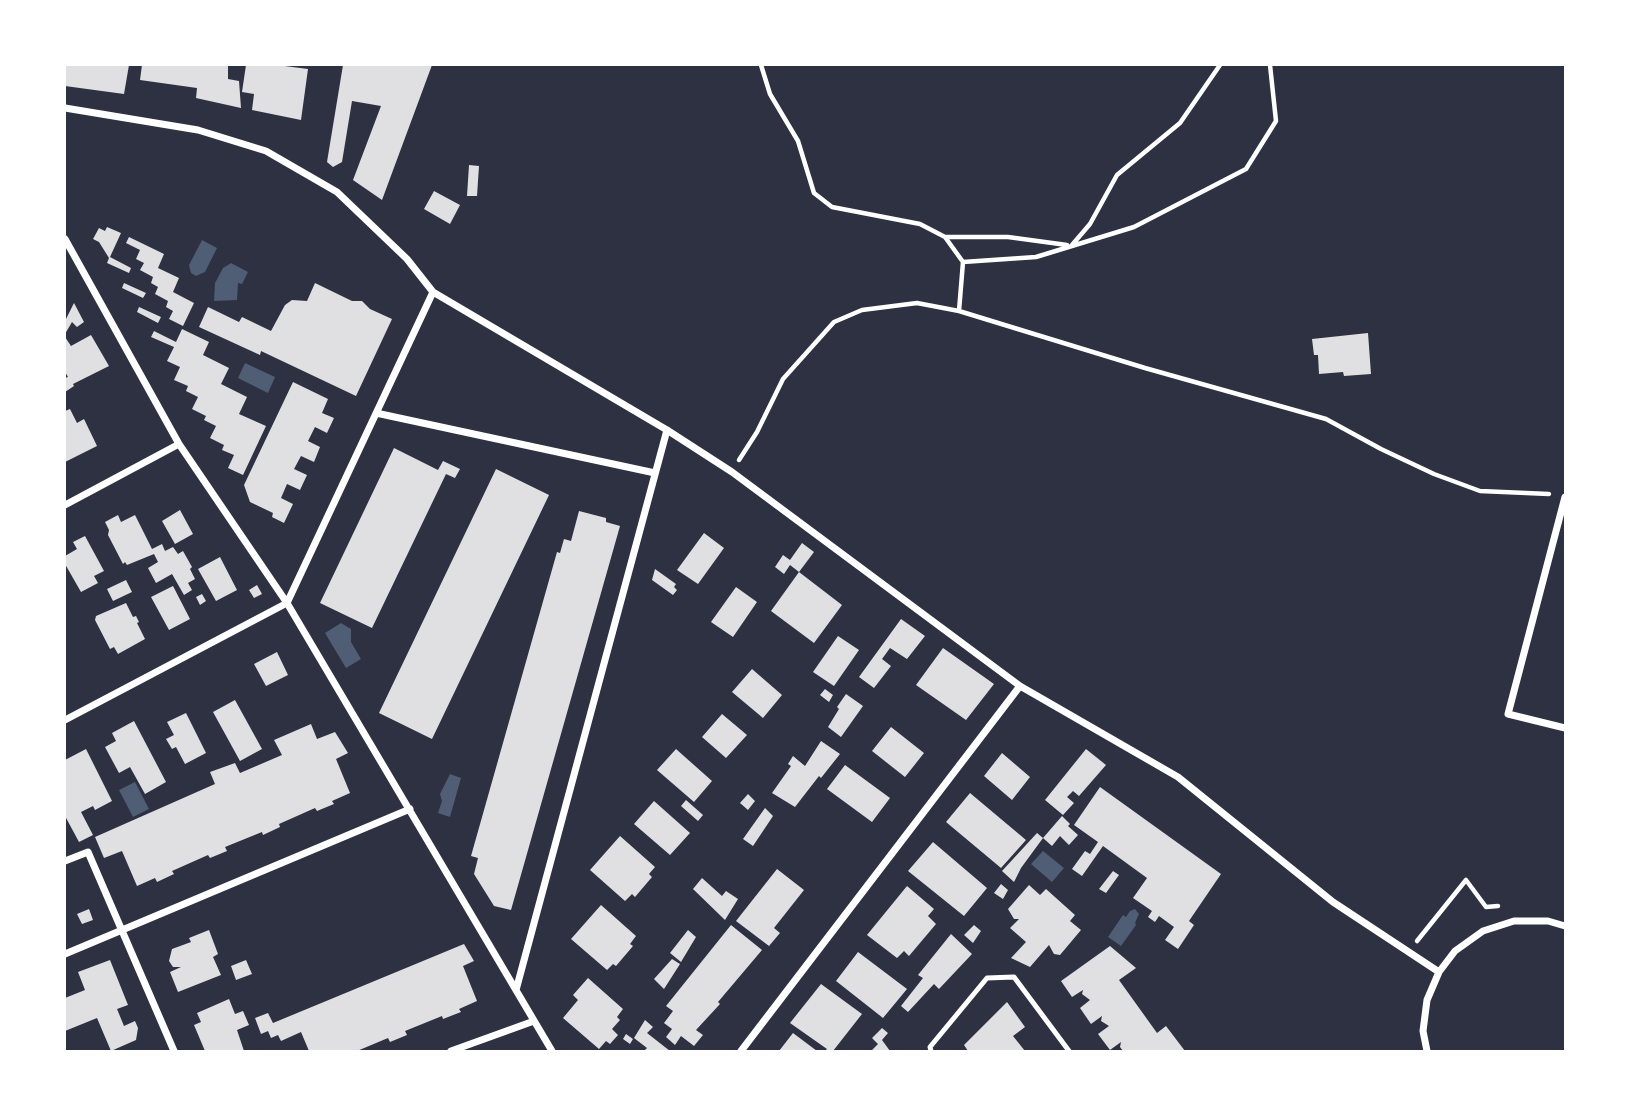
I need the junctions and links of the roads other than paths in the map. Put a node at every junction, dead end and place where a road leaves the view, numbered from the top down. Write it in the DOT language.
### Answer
graph roads {
  1 [pos="65,108"];
  2 [pos="65,239"];
  3 [pos="433,292"];
  4 [pos="376,413"];
  5 [pos="667,430"];
  6 [pos="179,444"];
  7 [pos="655,473"];
  8 [pos="1565,497"];
  9 [pos="65,505"];
  10 [pos="288,603"];
  11 [pos="1020,686"];
  12 [pos="65,720"];
  13 [pos="1565,729"];
  14 [pos="410,809"];
  15 [pos="65,861"];
  16 [pos="1565,926"];
  17 [pos="121,931"];
  18 [pos="65,954"];
  19 [pos="1439,972"];
  20 [pos="516,991"];
  21 [pos="534,1021"];
  22 [pos="174,1051"];
  23 [pos="451,1051"];
  24 [pos="552,1051"];
  25 [pos="741,1051"];
  26 [pos="931,1051"];
  27 [pos="1069,1051"];
  28 [pos="1427,1051"];
  1 -- 3 [label="street"];
  2 -- 6 [label="street"];
  3 -- 4 [label="street"];
  3 -- 5 [label="street"];
  4 -- 7 [label="street"];
  4 -- 10 [label="street"];
  5 -- 7 [label="street"];
  5 -- 11 [label="street"];
  6 -- 9 [label="street"];
  6 -- 10 [label="street"];
  7 -- 20 [label="street"];
  8 -- 13 [label="street"];
  10 -- 12 [label="street"];
  10 -- 14 [label="street"];
  11 -- 19 [label="street"];
  11 -- 25 [label="street"];
  14 -- 17 [label="street"];
  14 -- 20 [label="street"];
  15 -- 17 [label="street"];
  16 -- 19 [label="street"];
  17 -- 18 [label="street"];
  17 -- 22 [label="street"];
  19 -- 28 [label="street"];
  20 -- 21 [label="street"];
  21 -- 23 [label="street"];
  21 -- 24 [label="street"];
  26 -- 27 [label="lane"];
}
